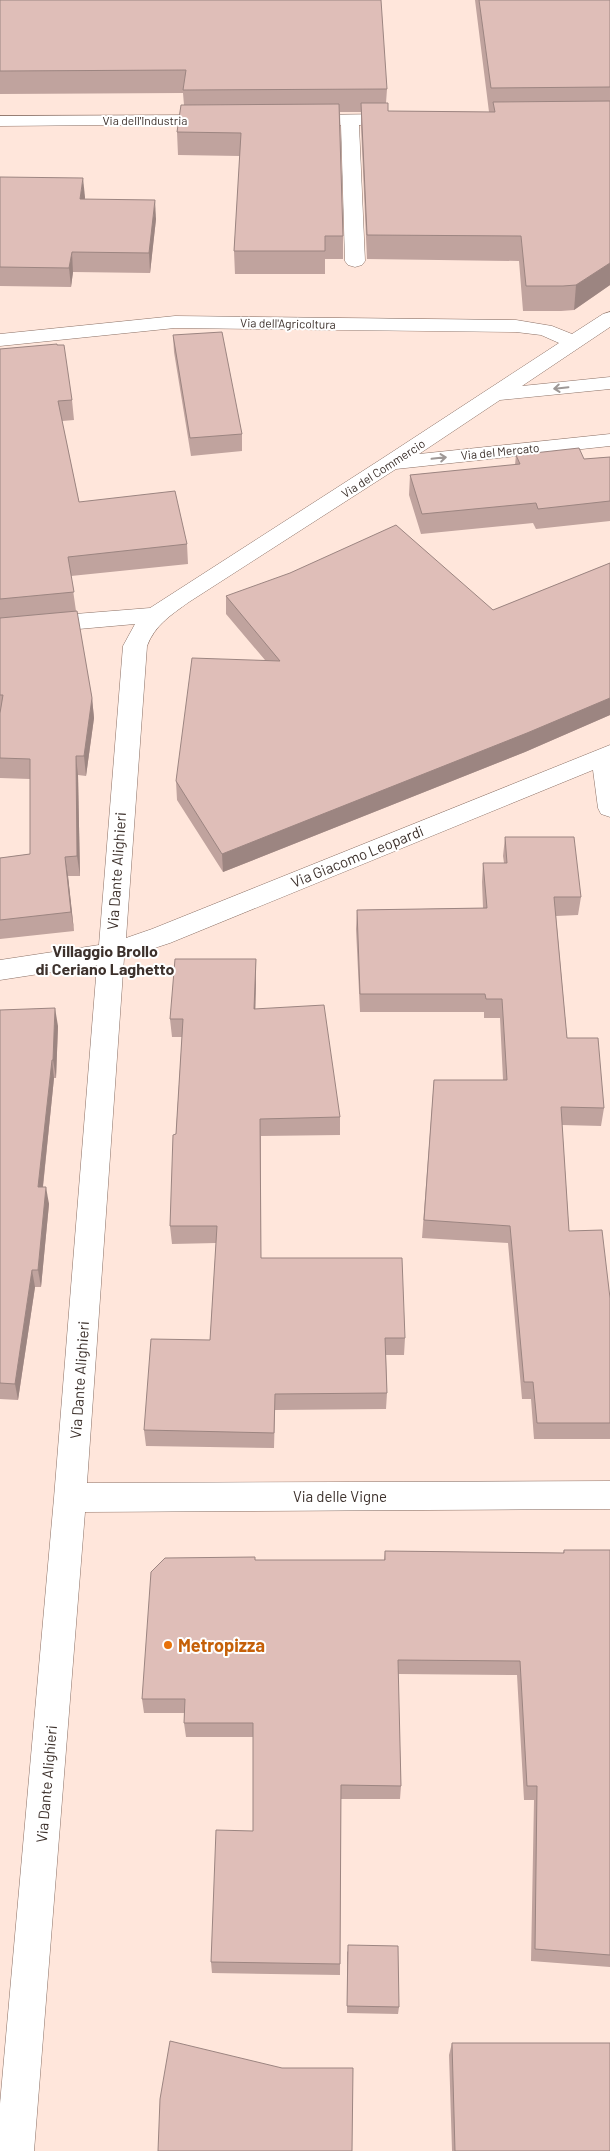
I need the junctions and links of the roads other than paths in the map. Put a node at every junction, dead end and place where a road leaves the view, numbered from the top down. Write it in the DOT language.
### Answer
graph roads {
  1 [pos="417,119"];
  2 [pos="233,120"];
  3 [pos="282,120"];
  4 [pos="350,120"];
  5 [pos="0,121"];
  6 [pos="355,261"];
  7 [pos="610,318"];
  8 [pos="0,340"];
  9 [pos="574,342"];
  10 [pos="610,383"];
  11 [pos="495,394"];
  12 [pos="610,440"];
  13 [pos="390,463"];
  14 [pos="155,615"];
  15 [pos="0,628"];
  16 [pos="607,754"];
  17 [pos="610,808"];
  18 [pos="110,953"];
  19 [pos="0,970"];
  20 [pos="610,1495"];
  21 [pos="70,1498"];
  22 [pos="15,2151"];
  1 -- 4 [label="street"];
  2 -- 5 [label="street, Via dell'Industria"];
  3 -- 4 [label="street"];
  4 -- 6 [label="street"];
  7 -- 9 [label="street, Via del Commercio"];
  8 -- 9 [label="street, Via dell'Agricoltura"];
  9 -- 11 [label="street, Via del Commercio"];
  10 -- 11 [label="street, one-way"];
  11 -- 13 [label="street, Via del Commercio"];
  13 -- 12 [label="street, Via del Mercato, one-way"];
  13 -- 14 [label="street, Via del Commercio"];
  14 -- 15 [label="street"];
  14 -- 18 [label="street, Via Dante Alighieri"];
  16 -- 17 [label="street"];
  16 -- 18 [label="street, Via Giacomo Leopardi"];
  18 -- 19 [label="street, Via Giacomo Leopardi"];
  18 -- 21 [label="street, Via Dante Alighieri"];
  20 -- 21 [label="street, Via delle Vigne"];
  21 -- 22 [label="street, Via Dante Alighieri"];
}
